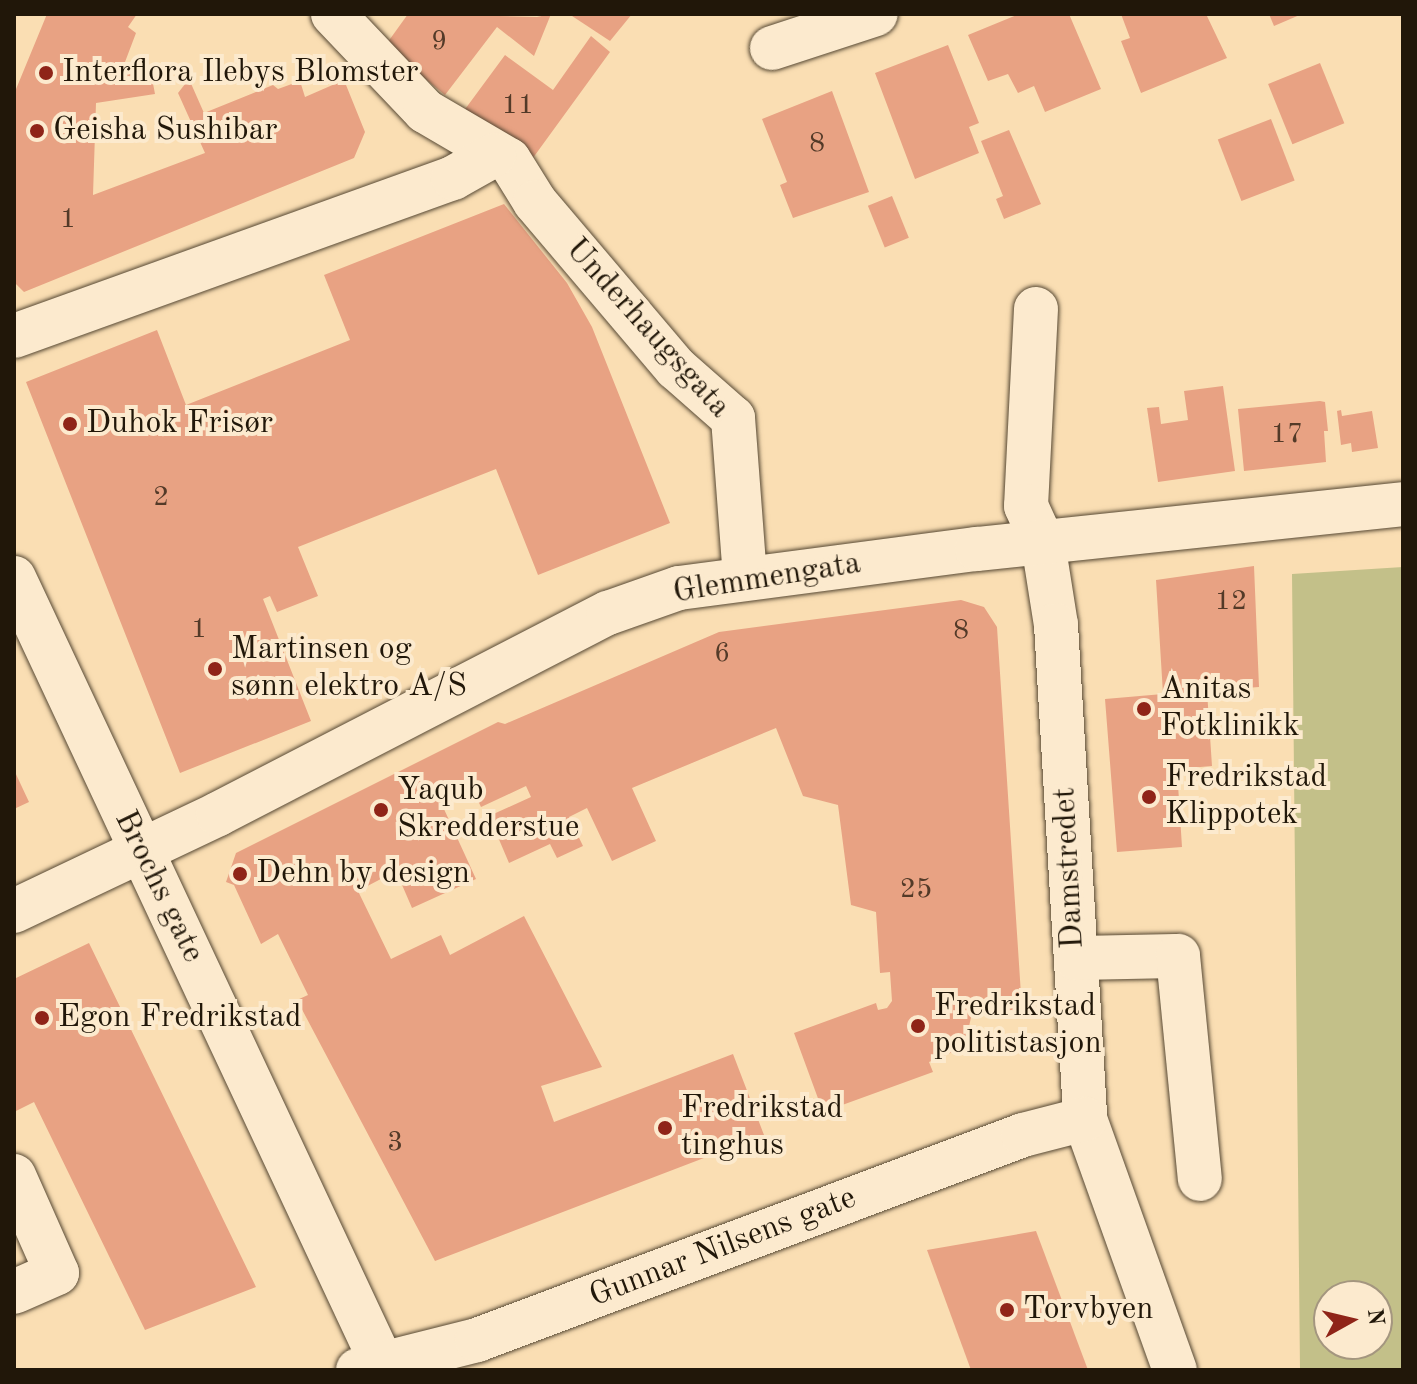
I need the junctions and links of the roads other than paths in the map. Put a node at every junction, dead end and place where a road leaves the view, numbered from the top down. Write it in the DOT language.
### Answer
graph roads {
  1 [pos="333,14"];
  2 [pos="876,14"];
  3 [pos="772,48"];
  4 [pos="494,155"];
  5 [pos="1036,309"];
  6 [pos="14,336"];
  7 [pos="1403,504"];
  8 [pos="1043,543"];
  9 [pos="14,578"];
  10 [pos="745,578"];
  11 [pos="139,848"];
  12 [pos="14,911"];
  13 [pos="1076,958"];
  14 [pos="1085,1119"];
  15 [pos="14,1176"];
  16 [pos="1200,1179"];
  17 [pos="14,1292"];
  18 [pos="375,1368"];
  19 [pos="1175,1370"];
  1 -- 4 [label="street, Underhaugsgata"];
  2 -- 3 [label="street"];
  4 -- 6 [label="street"];
  4 -- 10 [label="street, Underhaugsgata"];
  5 -- 8 [label="street, Damstredet"];
  7 -- 8 [label="street, Glemmengata"];
  8 -- 10 [label="street, Glemmengata"];
  8 -- 13 [label="street, Damstredet"];
  9 -- 11 [label="street, Brochs gate"];
  10 -- 11 [label="street, Glemmengata"];
  11 -- 12 [label="street, Glemmengata"];
  11 -- 18 [label="street, Brochs gate"];
  13 -- 14 [label="street, Damstredet"];
  13 -- 16 [label="street"];
  14 -- 18 [label="street, Gunnar Nilsens gate"];
  14 -- 19 [label="street, Damstredet"];
  15 -- 17 [label="street"];
}
